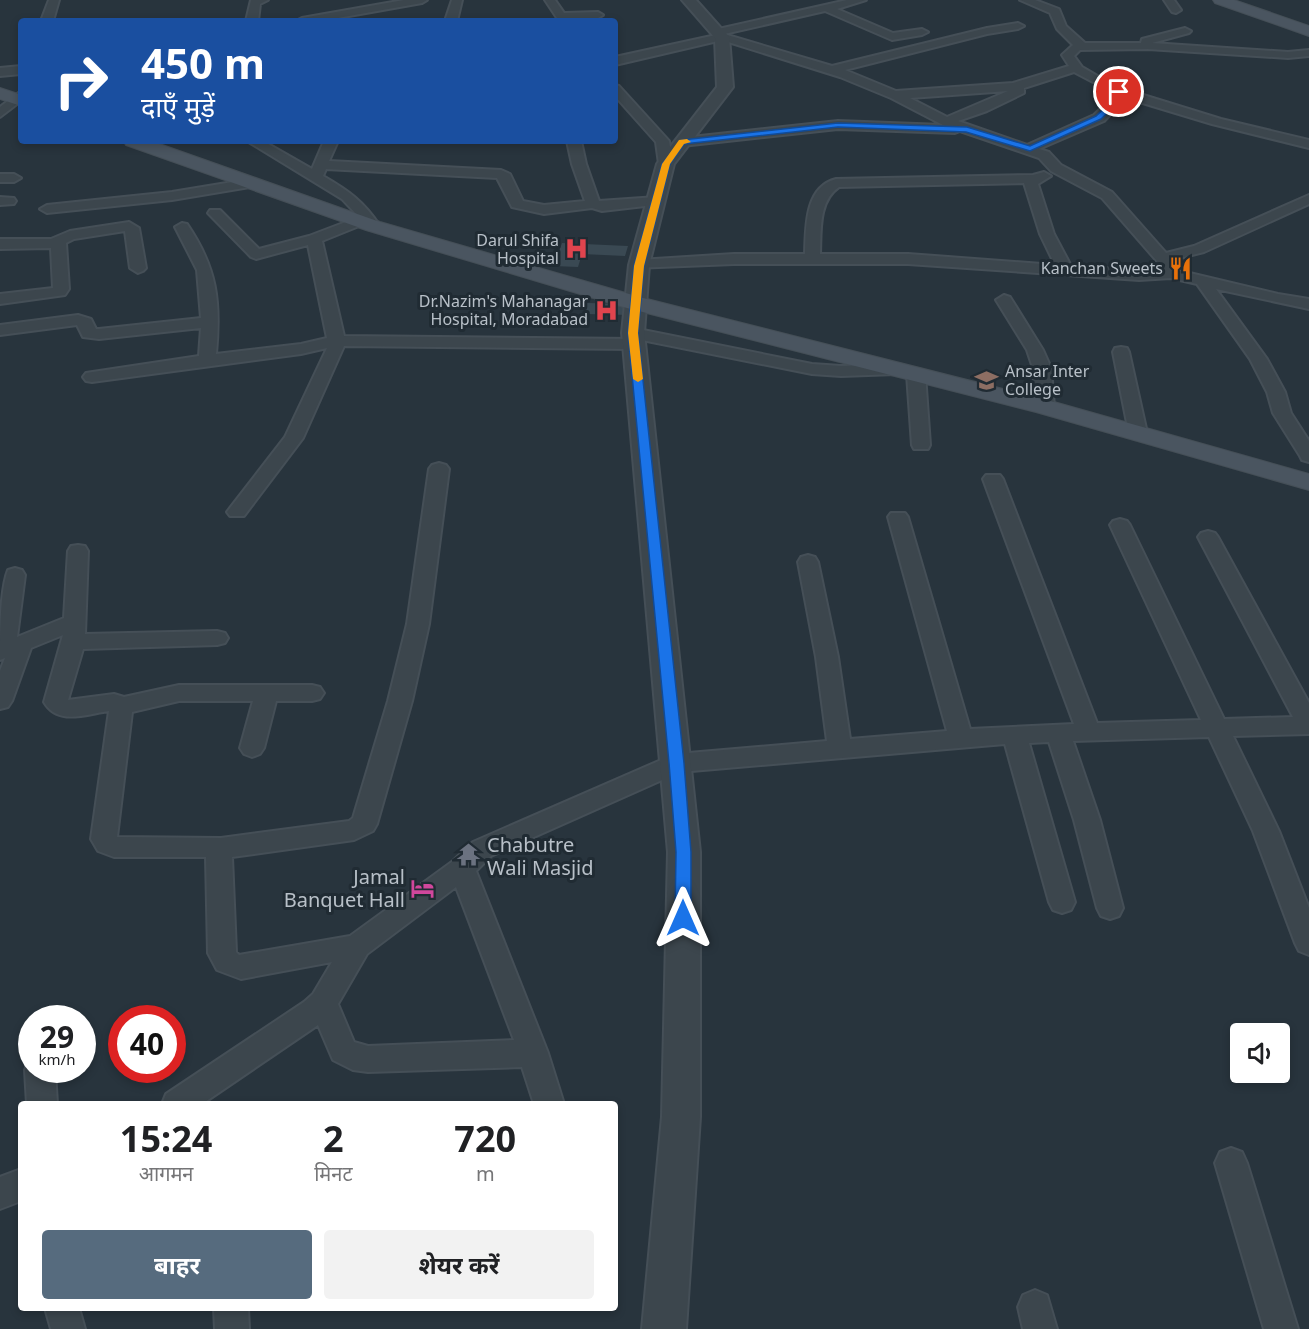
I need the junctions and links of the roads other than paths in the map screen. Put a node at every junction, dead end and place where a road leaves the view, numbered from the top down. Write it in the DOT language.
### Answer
graph roads {
  1 [pos="54,0"];
  2 [pos="263,0"];
  3 [pos="422,0"];
  4 [pos="457,0"];
  5 [pos="550,0"];
  6 [pos="689,0"];
  7 [pos="861,0"];
  8 [pos="1025,0"];
  9 [pos="1168,0"];
  10 [pos="1220,0"];
  11 [pos="826,8"];
  12 [pos="1176,10"];
  13 [pos="598,15"];
  14 [pos="48,18"];
  15 [pos="252,18"];
  16 [pos="319,18"];
  17 [pos="452,18"];
  18 [pos="1017,26"];
  19 [pos="1185,31"];
  20 [pos="1309,31"];
  21 [pos="922,32"];
  22 [pos="720,35"];
  23 [pos="1148,46"];
  24 [pos="1079,47"];
  25 [pos="1309,53"];
  26 [pos="618,60"];
  27 [pos="1074,68"];
  28 [pos="18,70"];
  29 [pos="832,70"];
  30 [pos="0,72"];
  31 [pos="1021,86"];
  32 [pos="618,92"];
  33 [pos="1123,94"];
  34 [pos="895,95"];
  35 [pos="14,97"];
  36 [pos="0,113"];
  37 [pos="947,121"];
  38 [pos="967,129"];
  39 [pos="682,142"];
  40 [pos="141,144"];
  41 [pos="260,144"];
  42 [pos="330,144"];
  43 [pos="575,144"];
  44 [pos="1309,144"];
  45 [pos="1030,148"];
  46 [pos="666,164"];
  47 [pos="318,171"];
  48 [pos="1063,172"];
  49 [pos="1033,179"];
  50 [pos="251,183"];
  51 [pos="1309,199"];
  52 [pos="657,201"];
  53 [pos="594,204"];
  54 [pos="47,208"];
  55 [pos="215,213"];
  56 [pos="366,224"];
  57 [pos="183,227"];
  58 [pos="314,239"];
  59 [pos="58,242"];
  60 [pos="0,244"];
  61 [pos="1163,258"];
  62 [pos="812,259"];
  63 [pos="639,266"];
  64 [pos="138,268"];
  65 [pos="1065,269"];
  66 [pos="1171,273"];
  67 [pos="1203,281"];
  68 [pos="0,299"];
  69 [pos="1004,300"];
  70 [pos="1309,304"];
  71 [pos="27,311"];
  72 [pos="0,314"];
  73 [pos="209,322"];
  74 [pos="634,327"];
  75 [pos="0,330"];
  76 [pos="336,341"];
  77 [pos="1121,352"];
  78 [pos="207,360"];
  79 [pos="906,372"];
  80 [pos="92,377"];
  81 [pos="1045,407"];
  82 [pos="1138,433"];
  83 [pos="921,445"];
  84 [pos="1309,456"];
  85 [pos="439,469"];
  86 [pos="993,478"];
  87 [pos="1309,482"];
  88 [pos="237,512"];
  89 [pos="898,517"];
  90 [pos="1120,525"];
  91 [pos="1208,537"];
  92 [pos="78,551"];
  93 [pos="808,562"];
  94 [pos="15,575"];
  95 [pos="75,632"];
  96 [pos="217,638"];
  97 [pos="9,648"];
  98 [pos="267,693"];
  99 [pos="312,693"];
  100 [pos="0,701"];
  101 [pos="121,706"];
  102 [pos="1309,725"];
  103 [pos="1215,728"];
  104 [pos="1089,732"];
  105 [pos="1058,734"];
  106 [pos="1015,735"];
  107 [pos="962,740"];
  108 [pos="252,747"];
  109 [pos="840,750"];
  110 [pos="677,763"];
  111 [pos="217,849"];
  112 [pos="462,868"];
  113 [pos="1062,902"];
  114 [pos="1110,908"];
  115 [pos="1309,943"];
  116 [pos="357,946"];
  117 [pos="323,1003"];
  118 [pos="533,1053"];
  119 [pos="41,1083"];
  120 [pos="42,1101"];
  121 [pos="181,1101"];
  122 [pos="548,1101"];
  123 [pos="1231,1163"];
  124 [pos="18,1186"];
  125 [pos="0,1193"];
  126 [pos="63,1311"];
  127 [pos="231,1311"];
  128 [pos="68,1329"];
  129 [pos="232,1329"];
  130 [pos="664,1329"];
  131 [pos="1281,1329"];
  1 -- 14 [label="street"];
  2 -- 15 [label="street"];
  3 -- 16 [label="street"];
  4 -- 17 [label="street"];
  5 -- 13 [label="street"];
  6 -- 22 [label="street"];
  7 -- 11 [label="street"];
  8 -- 24 [label="street"];
  9 -- 12 [label="street"];
  10 -- 20 [label="main road"];
  11 -- 21 [label="street"];
  11 -- 22 [label="street"];
  18 -- 29 [label="street"];
  19 -- 23 [label="street"];
  22 -- 26 [label="street"];
  22 -- 29 [label="street"];
  22 -- 39 [label="street"];
  23 -- 24 [label="street"];
  23 -- 25 [label="street"];
  24 -- 27 [label="street"];
  27 -- 31 [label="street"];
  27 -- 33 [label="street"];
  28 -- 30 [label="street"];
  29 -- 34 [label="street"];
  31 -- 34 [label="street"];
  31 -- 37 [label="street"];
  32 -- 46 [label="street"];
  33 -- 44 [label="street"];
  33 -- 45 [label="street"];
  34 -- 37 [label="street"];
  35 -- 36 [label="street"];
  37 -- 38 [label="street"];
  38 -- 39 [label="street"];
  38 -- 45 [label="street"];
  39 -- 46 [label="street"];
  40 -- 50 [label="main road"];
  41 -- 47 [label="street"];
  42 -- 47 [label="street"];
  43 -- 53 [label="street"];
  45 -- 48 [label="street"];
  46 -- 52 [label="street"];
  47 -- 53 [label="street"];
  47 -- 56 [label="street"];
  48 -- 49 [label="street"];
  48 -- 61 [label="street"];
  49 -- 62 [label="street"];
  49 -- 65 [label="street"];
  50 -- 54 [label="street"];
  50 -- 56 [label="main road"];
  51 -- 61 [label="street"];
  52 -- 53 [label="street"];
  52 -- 63 [label="street"];
  55 -- 58 [label="street"];
  56 -- 58 [label="street"];
  56 -- 74 [label="main road"];
  57 -- 73 [label="street"];
  58 -- 76 [label="street"];
  59 -- 60 [label="street"];
  59 -- 64 [label="street"];
  59 -- 68 [label="street"];
  61 -- 66 [label="street"];
  62 -- 63 [label="street"];
  62 -- 65 [label="street"];
  63 -- 74 [label="street"];
  65 -- 66 [label="street"];
  66 -- 67 [label="street"];
  67 -- 70 [label="street"];
  67 -- 84 [label="street"];
  69 -- 81 [label="street"];
  71 -- 72 [label="street"];
  73 -- 75 [label="street"];
  73 -- 78 [label="street"];
  74 -- 76 [label="street"];
  74 -- 79 [label="main road"];
  74 -- 110 [label="street"];
  76 -- 78 [label="street"];
  76 -- 88 [label="street"];
  77 -- 82 [label="street"];
  78 -- 80 [label="street"];
  79 -- 81 [label="main road"];
  79 -- 83 [label="street"];
  81 -- 82 [label="main road"];
  82 -- 87 [label="main road"];
  85 -- 111 [label="street"];
  86 -- 104 [label="street"];
  89 -- 107 [label="street"];
  90 -- 103 [label="street"];
  91 -- 102 [label="street"];
  92 -- 95 [label="street"];
  93 -- 109 [label="street"];
  94 -- 97 [label="street"];
  95 -- 96 [label="street"];
  95 -- 97 [label="street"];
  95 -- 101 [label="street"];
  97 -- 100 [label="street"];
  98 -- 99 [label="street"];
  98 -- 101 [label="street"];
  98 -- 108 [label="street"];
  101 -- 111 [label="street"];
  102 -- 103 [label="street"];
  103 -- 104 [label="street"];
  103 -- 115 [label="street"];
  104 -- 105 [label="street"];
  105 -- 106 [label="street"];
  105 -- 114 [label="street"];
  106 -- 107 [label="street"];
  106 -- 113 [label="street"];
  107 -- 109 [label="street"];
  109 -- 110 [label="street"];
  110 -- 112 [label="street"];
  110 -- 130 [label="street"];
  111 -- 116 [label="street"];
  112 -- 116 [label="street"];
  112 -- 118 [label="street"];
  116 -- 117 [label="street"];
  117 -- 118 [label="street"];
  117 -- 121 [label="street"];
  118 -- 122 [label="street"];
  119 -- 120 [label="street"];
  123 -- 131 [label="street"];
  124 -- 125 [label="street"];
  126 -- 128 [label="street"];
  127 -- 129 [label="street"];
}
